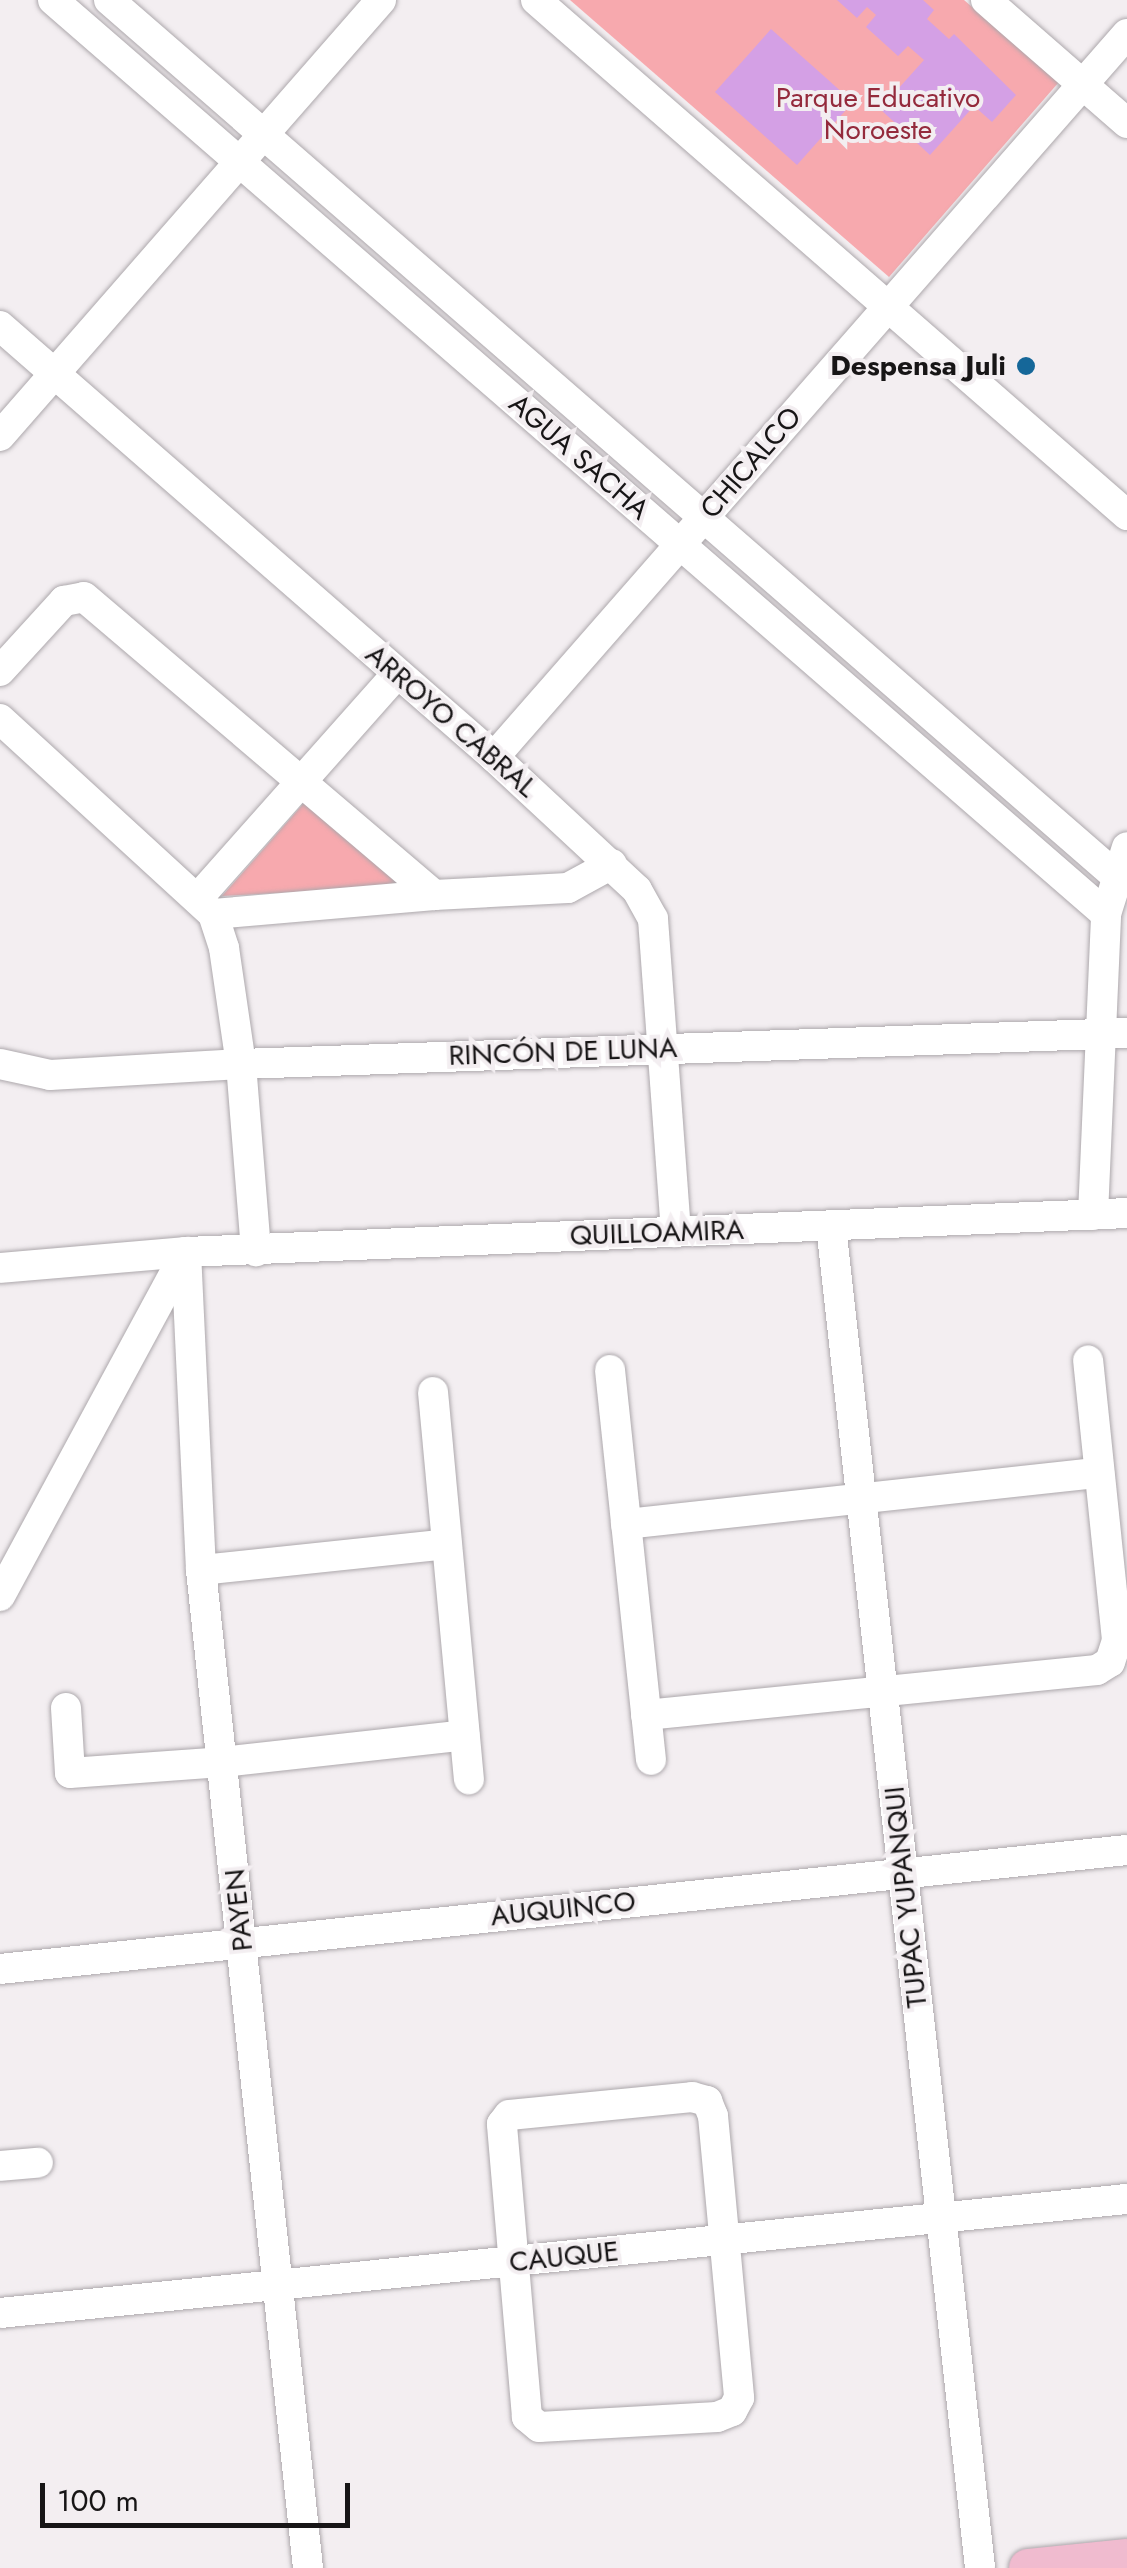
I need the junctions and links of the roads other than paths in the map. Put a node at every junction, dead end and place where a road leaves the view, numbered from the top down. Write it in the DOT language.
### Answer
graph roads {
  1 [pos="53,0"];
  2 [pos="110,0"];
  3 [pos="381,0"];
  4 [pos="536,0"];
  5 [pos="986,0"];
  6 [pos="1127,34"];
  7 [pos="1083,84"];
  8 [pos="1127,123"];
  9 [pos="264,134"];
  10 [pos="240,162"];
  11 [pos="888,307"];
  12 [pos="0,326"];
  13 [pos="54,373"];
  14 [pos="0,436"];
  15 [pos="1127,515"];
  16 [pos="703,518"];
  17 [pos="680,544"];
  18 [pos="0,671"];
  19 [pos="397,674"];
  20 [pos="0,719"];
  21 [pos="494,756"];
  22 [pos="301,783"];
  23 [pos="1127,847"];
  24 [pos="612,864"];
  25 [pos="1116,876"];
  26 [pos="434,894"];
  27 [pos="205,906"];
  28 [pos="1106,914"];
  29 [pos="1114,1034"];
  30 [pos="663,1049"];
  31 [pos="0,1064"];
  32 [pos="241,1064"];
  33 [pos="1127,1213"];
  34 [pos="1093,1215"];
  35 [pos="831,1226"];
  36 [pos="676,1232"];
  37 [pos="256,1250"];
  38 [pos="186,1252"];
  39 [pos="0,1268"];
  40 [pos="1088,1360"];
  41 [pos="610,1370"];
  42 [pos="433,1392"];
  43 [pos="1099,1473"];
  44 [pos="861,1499"];
  45 [pos="626,1524"];
  46 [pos="447,1544"];
  47 [pos="202,1570"];
  48 [pos="0,1596"];
  49 [pos="883,1694"];
  50 [pos="66,1708"];
  51 [pos="646,1716"];
  52 [pos="465,1734"];
  53 [pos="651,1760"];
  54 [pos="222,1762"];
  55 [pos="469,1779"];
  56 [pos="1127,1850"];
  57 [pos="903,1873"];
  58 [pos="242,1942"];
  59 [pos="0,1969"];
  60 [pos="38,2163"];
  61 [pos="0,2166"];
  62 [pos="1127,2199"];
  63 [pos="941,2217"];
  64 [pos="725,2239"];
  65 [pos="513,2263"];
  66 [pos="278,2285"];
  67 [pos="0,2314"];
  68 [pos="1127,2558"];
  69 [pos="308,2568"];
  70 [pos="980,2568"];
  71 [pos="1028,2568"];
  1 -- 10 [label="street, AGUA SACHA"];
  2 -- 9 [label="street, AGUA SACHA"];
  3 -- 9 [label="street"];
  4 -- 11 [label="street"];
  5 -- 7 [label="street"];
  6 -- 7 [label="street, CHICALCO"];
  7 -- 8 [label="street"];
  7 -- 11 [label="street, CHICALCO"];
  9 -- 10 [label="street"];
  9 -- 16 [label="street, AGUA SACHA"];
  10 -- 13 [label="street"];
  10 -- 17 [label="street, AGUA SACHA"];
  11 -- 15 [label="street"];
  11 -- 16 [label="street, CHICALCO"];
  12 -- 13 [label="street, ARROYO CABRAL"];
  13 -- 14 [label="street"];
  13 -- 19 [label="street, ARROYO CABRAL"];
  16 -- 17 [label="street, CHICALCO"];
  16 -- 25 [label="street, AGUA SACHA"];
  17 -- 21 [label="street, CHICALCO"];
  17 -- 28 [label="street, AGUA SACHA"];
  18 -- 22 [label="street"];
  19 -- 21 [label="street, ARROYO CABRAL"];
  19 -- 22 [label="street"];
  20 -- 27 [label="street"];
  21 -- 24 [label="street, ARROYO CABRAL"];
  22 -- 26 [label="street"];
  22 -- 27 [label="street"];
  23 -- 25 [label="street"];
  24 -- 26 [label="street"];
  24 -- 30 [label="street, ARROYO CABRAL"];
  25 -- 28 [label="street"];
  26 -- 27 [label="street"];
  27 -- 32 [label="street"];
  28 -- 29 [label="street"];
  29 -- 30 [label="street, RINCÓN DE LUNA"];
  29 -- 34 [label="street"];
  30 -- 32 [label="street, RINCÓN DE LUNA"];
  30 -- 36 [label="street, ARROYO CABRAL"];
  31 -- 32 [label="street, RINCÓN DE LUNA"];
  32 -- 37 [label="street"];
  33 -- 34 [label="street, QUILLOAMIRA"];
  34 -- 35 [label="street, QUILLOAMIRA"];
  35 -- 36 [label="street, QUILLOAMIRA"];
  35 -- 44 [label="street, TUPAC YUPANQUI"];
  36 -- 37 [label="street, QUILLOAMIRA"];
  37 -- 38 [label="street, QUILLOAMIRA"];
  38 -- 39 [label="street, QUILLOAMIRA"];
  38 -- 47 [label="street, PAYEN"];
  38 -- 48 [label="street"];
  40 -- 43 [label="street"];
  41 -- 45 [label="street"];
  42 -- 46 [label="street"];
  43 -- 44 [label="street"];
  43 -- 49 [label="street"];
  44 -- 45 [label="street"];
  44 -- 49 [label="street, TUPAC YUPANQUI"];
  45 -- 51 [label="street"];
  46 -- 47 [label="street"];
  46 -- 52 [label="street"];
  47 -- 54 [label="street, PAYEN"];
  49 -- 51 [label="street"];
  49 -- 57 [label="street, TUPAC YUPANQUI"];
  50 -- 54 [label="street"];
  51 -- 53 [label="street"];
  52 -- 54 [label="street"];
  52 -- 55 [label="street"];
  54 -- 58 [label="street, PAYEN"];
  56 -- 57 [label="street, AUQUINCO"];
  57 -- 58 [label="street, AUQUINCO"];
  57 -- 63 [label="street, TUPAC YUPANQUI"];
  58 -- 59 [label="street, AUQUINCO"];
  58 -- 66 [label="street, PAYEN"];
  60 -- 61 [label="street"];
  62 -- 63 [label="street, CAUQUE"];
  63 -- 64 [label="street, CAUQUE"];
  63 -- 70 [label="street, TUPAC YUPANQUI"];
  64 -- 65 [label="street, CAUQUE"];
  64 -- 65 [label="street"];
  64 -- 65 [label="street"];
  65 -- 66 [label="street, CAUQUE"];
  66 -- 67 [label="street, CAUQUE"];
  66 -- 69 [label="street, PAYEN"];
  68 -- 71 [label="main road"];
}
